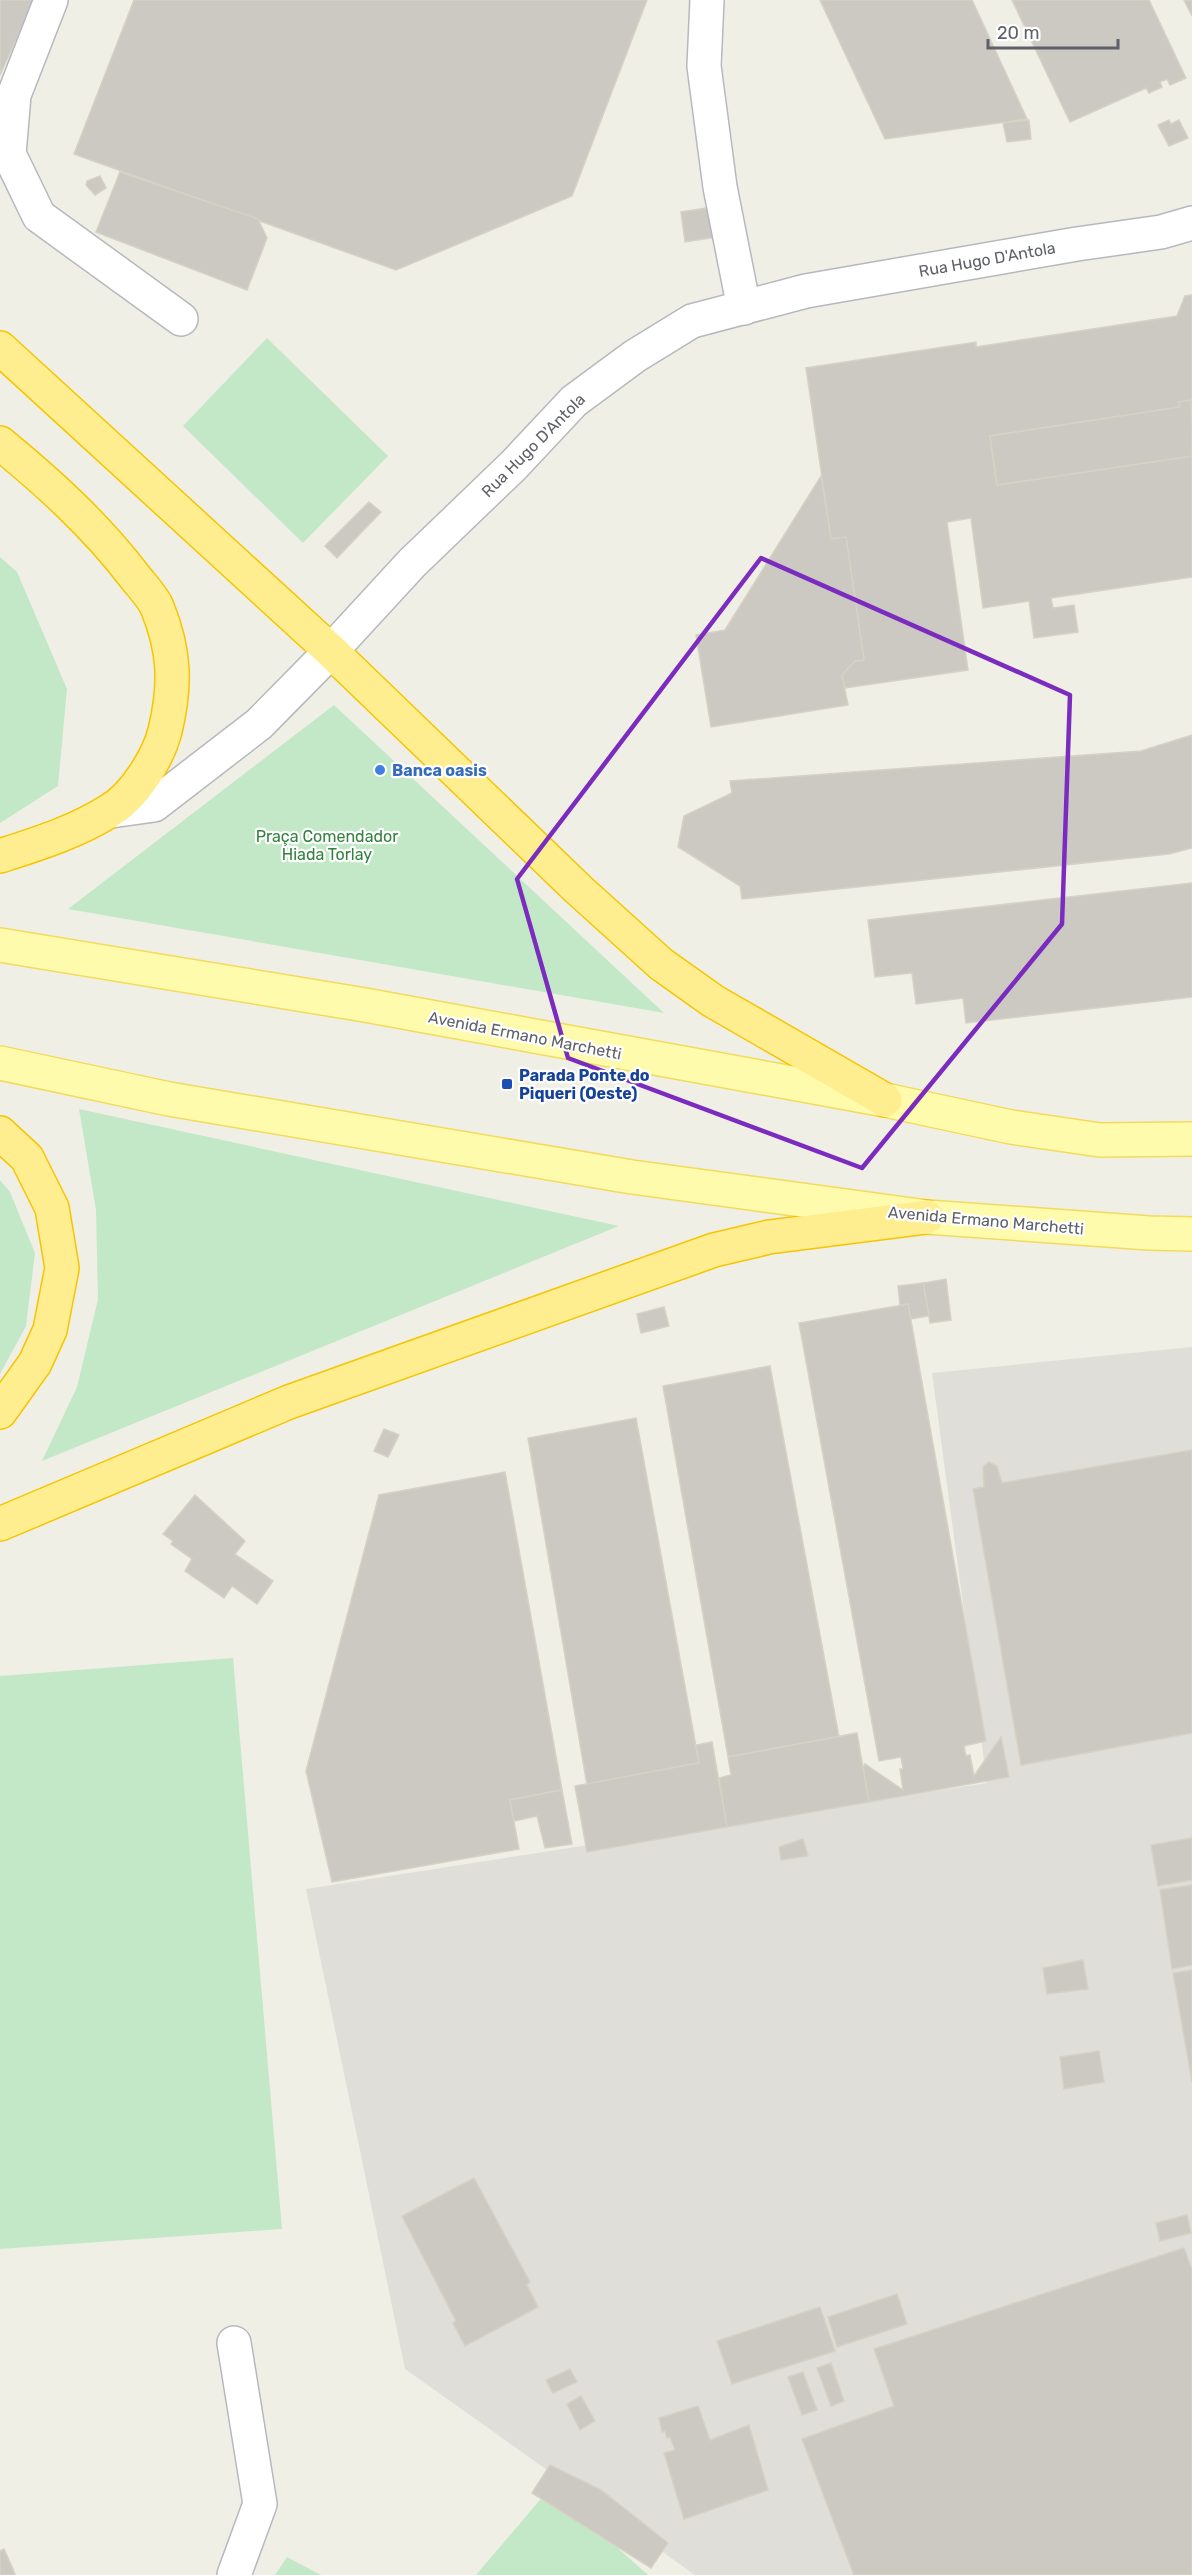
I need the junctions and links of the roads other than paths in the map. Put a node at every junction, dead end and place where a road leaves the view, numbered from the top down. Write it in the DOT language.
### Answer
graph roads {
  1 [pos="51,0"];
  2 [pos="707,0"];
  3 [pos="1192,224"];
  4 [pos="744,308"];
  5 [pos="181,319"];
  6 [pos="0,348"];
  7 [pos="0,444"];
  8 [pos="331,651"];
  9 [pos="111,811"];
  10 [pos="0,856"];
  11 [pos="0,945"];
  12 [pos="0,1063"];
  13 [pos="885,1100"];
  14 [pos="0,1133"];
  15 [pos="1192,1139"];
  16 [pos="927,1217"];
  17 [pos="1192,1234"];
  18 [pos="0,1412"];
  19 [pos="0,1524"];
  20 [pos="234,2343"];
  21 [pos="234,2575"];
  1 -- 5 [label="street"];
  2 -- 4 [label="street"];
  3 -- 4 [label="street, Rua Hugo D'Antola"];
  4 -- 8 [label="street, Rua Hugo D'Antola"];
  6 -- 8 [label="highway"];
  7 -- 9 [label="highway"];
  8 -- 9 [label="street, Rua Hugo D'Antola"];
  8 -- 13 [label="highway"];
  9 -- 10 [label="highway"];
  11 -- 13 [label="main road, Avenida Ermano Marchetti"];
  12 -- 16 [label="main road, Avenida Ermano Marchetti"];
  13 -- 15 [label="main road, Avenida Ermano Marchetti"];
  14 -- 18 [label="highway"];
  16 -- 17 [label="main road, Avenida Ermano Marchetti"];
  16 -- 19 [label="highway"];
  20 -- 21 [label="street"];
}
